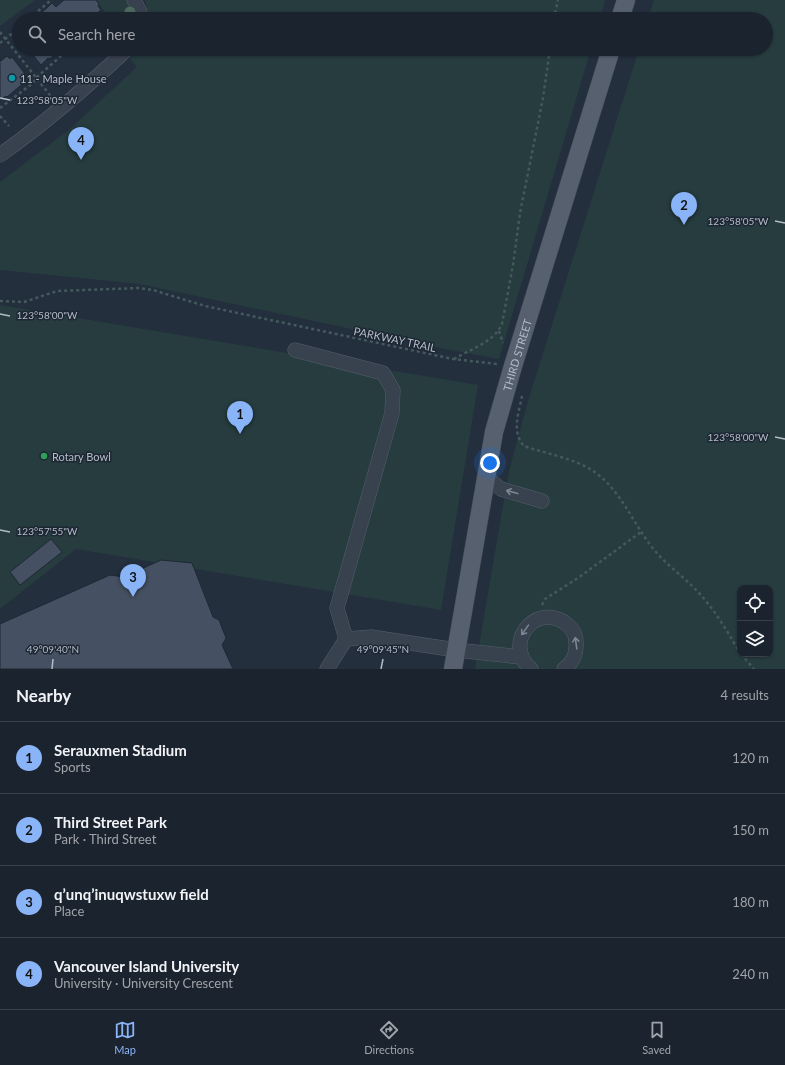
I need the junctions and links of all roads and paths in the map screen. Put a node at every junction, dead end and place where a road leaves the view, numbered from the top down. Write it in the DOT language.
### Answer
graph roads {
  1 [pos="51,0"];
  2 [pos="134,0"];
  3 [pos="558,0"];
  4 [pos="626,0"];
  5 [pos="39,12"];
  6 [pos="140,12"];
  7 [pos="555,12"];
  8 [pos="622,12"];
  9 [pos="0,32"];
  10 [pos="12,34"];
  11 [pos="6,39"];
  12 [pos="0,44"];
  13 [pos="12,47"];
  14 [pos="20,56"];
  15 [pos="61,56"];
  16 [pos="120,56"];
  17 [pos="549,56"];
  18 [pos="609,56"];
  19 [pos="37,78"];
  20 [pos="50,93"];
  21 [pos="0,108"];
  22 [pos="0,116"];
  23 [pos="9,126"];
  24 [pos="0,155"];
  25 [pos="0,301"];
  26 [pos="295,350"];
  27 [pos="453,359"];
  28 [pos="502,363"];
  29 [pos="523,391"];
  30 [pos="486,477"];
  31 [pos="542,501"];
  32 [pos="641,532"];
  33 [pos="541,606"];
  34 [pos="346,639"];
  35 [pos="737,648"];
  36 [pos="456,650"];
  37 [pos="521,657"];
  38 [pos="744,657"];
  39 [pos="327,669"];
  40 [pos="453,669"];
  41 [pos="531,669"];
  42 [pos="564,669"];
  43 [pos="754,669"];
  1 -- 5 [label="path"];
  2 -- 6 [label="street"];
  3 -- 7 [label="path"];
  4 -- 8 [label="main road"];
  9 -- 11 [label="path"];
  10 -- 11 [label="path"];
  11 -- 12 [label="path"];
  11 -- 13 [label="path"];
  14 -- 19 [label="path"];
  15 -- 19 [label="path"];
  16 -- 24 [label="street"];
  17 -- 27 [label="path"];
  18 -- 30 [label="main road, THIRD STREET"];
  19 -- 20 [label="path"];
  19 -- 21 [label="path"];
  22 -- 23 [label="path"];
  25 -- 27 [label="path, PARKWAY TRAIL"];
  26 -- 34 [label="street"];
  27 -- 28 [label="path, PARKWAY TRAIL"];
  29 -- 32 [label="path"];
  31 -- 30 [label="street, one-way"];
  30 -- 36 [label="main road, THIRD STREET"];
  32 -- 33 [label="path"];
  32 -- 35 [label="path"];
  34 -- 36 [label="street"];
  34 -- 39 [label="street"];
  36 -- 37 [label="street"];
  36 -- 40 [label="main road, THIRD STREET"];
  37 -- 41 [label="street"];
  42 -- 37 [label="street, one-way"];
  38 -- 43 [label="path"];
}
